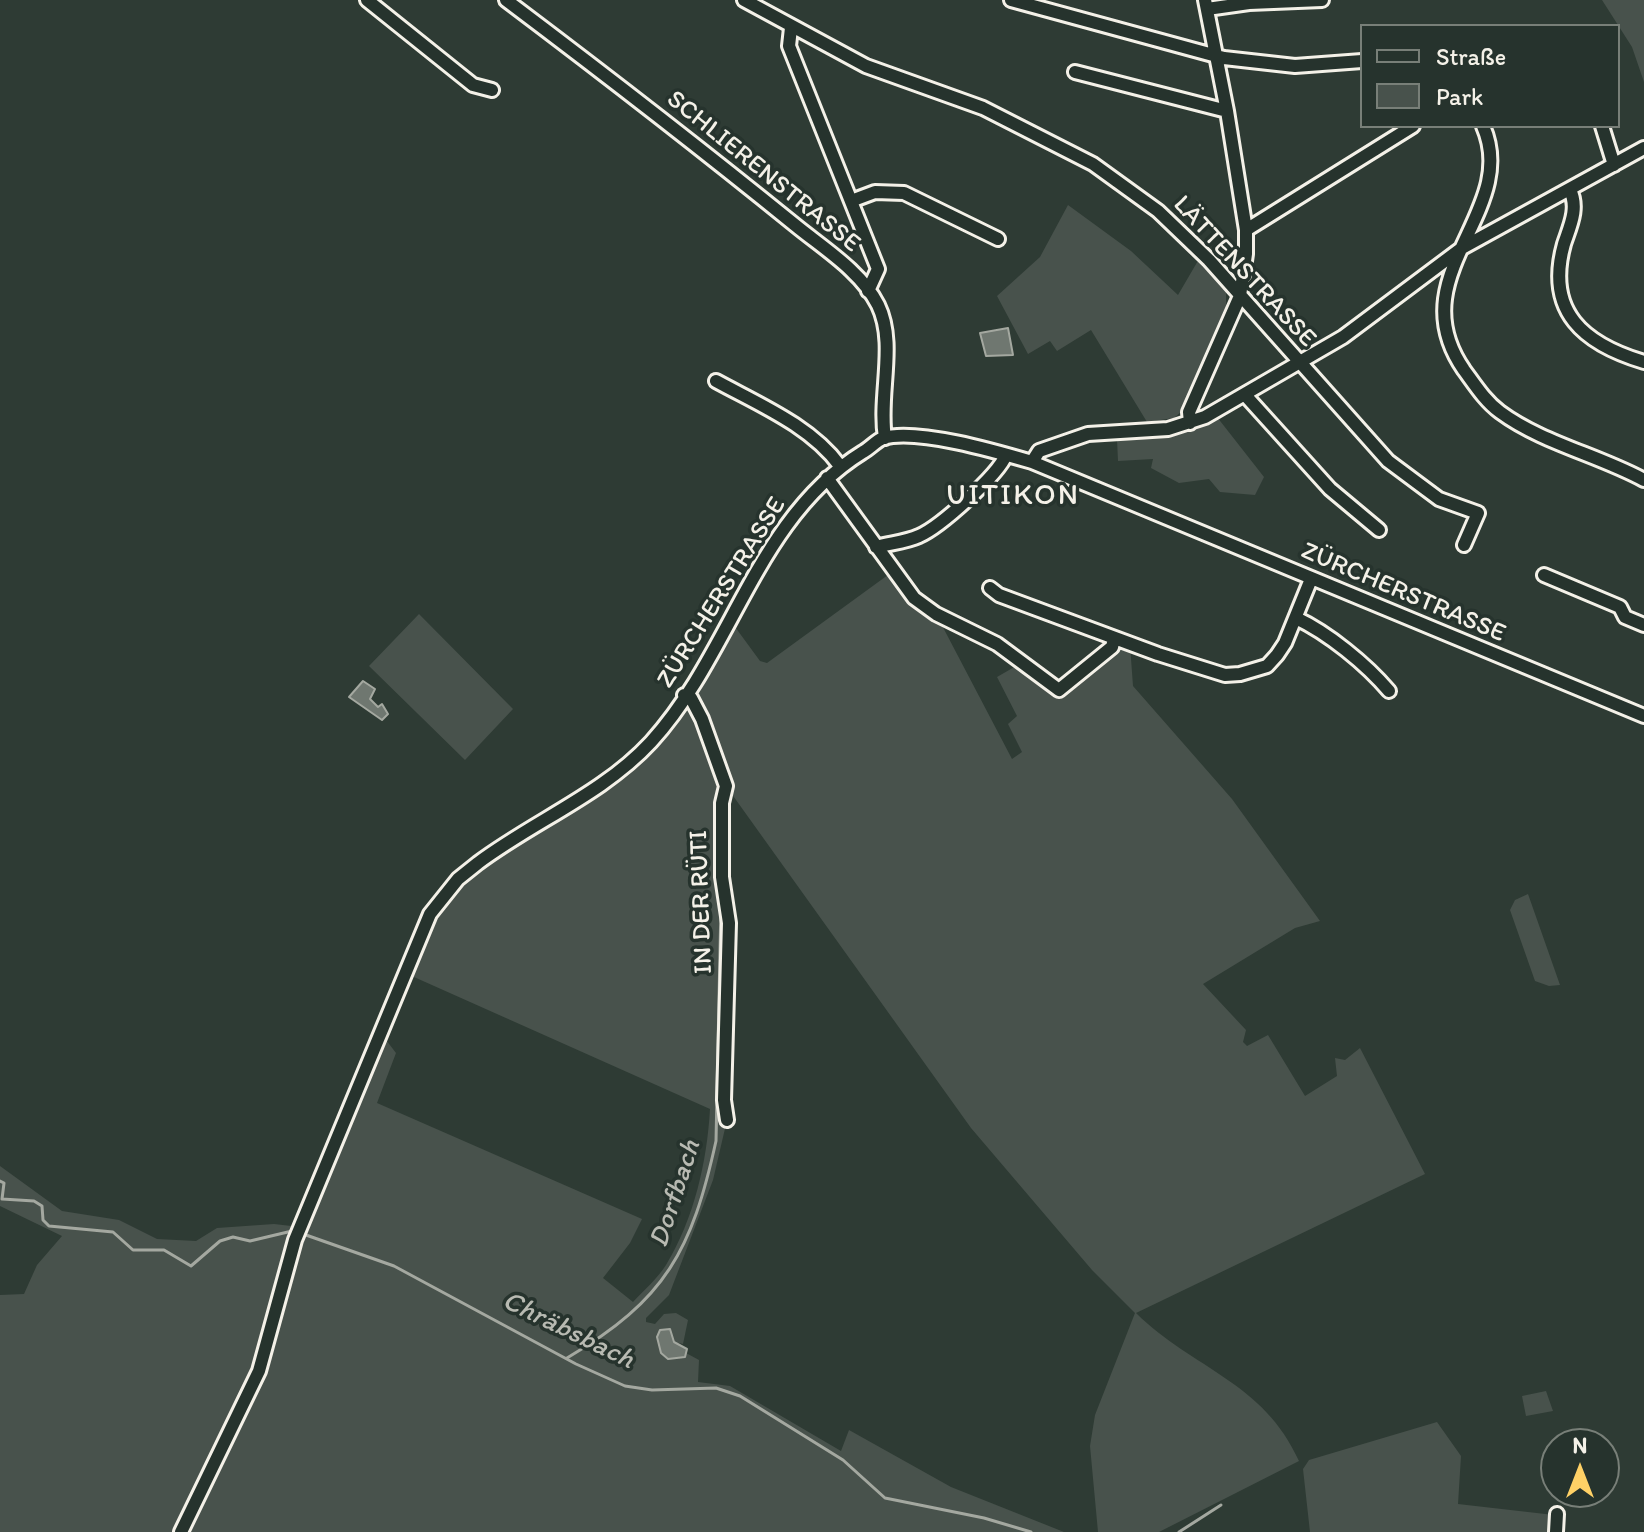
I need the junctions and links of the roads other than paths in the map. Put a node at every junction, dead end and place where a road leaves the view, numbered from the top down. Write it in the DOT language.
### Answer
graph roads {
  1 [pos="367,0"];
  2 [pos="506,0"];
  3 [pos="744,0"];
  4 [pos="1011,0"];
  5 [pos="1322,0"];
  6 [pos="1206,4"];
  7 [pos="791,28"];
  8 [pos="1216,55"];
  9 [pos="1360,61"];
  10 [pos="1075,72"];
  11 [pos="492,90"];
  12 [pos="1227,111"];
  13 [pos="1410,128"];
  14 [pos="1484,128"];
  15 [pos="1603,128"];
  16 [pos="1644,148"];
  17 [pos="1614,165"];
  18 [pos="1570,190"];
  19 [pos="851,201"];
  20 [pos="1246,230"];
  21 [pos="998,239"];
  22 [pos="1462,248"];
  23 [pos="868,291"];
  24 [pos="1240,296"];
  25 [pos="1644,362"];
  26 [pos="1299,363"];
  27 [pos="716,381"];
  28 [pos="1246,396"];
  29 [pos="1190,423"];
  30 [pos="885,438"];
  31 [pos="1006,455"];
  32 [pos="1032,462"];
  33 [pos="840,466"];
  34 [pos="827,478"];
  35 [pos="1644,480"];
  36 [pos="1379,530"];
  37 [pos="1464,545"];
  38 [pos="876,547"];
  39 [pos="1544,575"];
  40 [pos="1311,579"];
  41 [pos="990,588"];
  42 [pos="1296,618"];
  43 [pos="1644,625"];
  44 [pos="1114,639"];
  45 [pos="1389,691"];
  46 [pos="684,695"];
  47 [pos="1644,716"];
  48 [pos="727,1120"];
  49 [pos="1557,1514"];
  50 [pos="181,1532"];
  51 [pos="1556,1532"];
  1 -- 11 [label="street"];
  2 -- 23 [label="street, SCHLIERENSTRASSE"];
  3 -- 7 [label="street, LÄTTENSTRASSE"];
  4 -- 8 [label="street"];
  5 -- 6 [label="street"];
  6 -- 8 [label="street"];
  7 -- 19 [label="street"];
  7 -- 24 [label="street, LÄTTENSTRASSE"];
  8 -- 9 [label="street"];
  8 -- 12 [label="street"];
  10 -- 12 [label="street"];
  12 -- 20 [label="street"];
  13 -- 20 [label="street"];
  14 -- 22 [label="street"];
  15 -- 17 [label="street"];
  16 -- 17 [label="street"];
  17 -- 18 [label="street"];
  18 -- 22 [label="street"];
  18 -- 25 [label="street"];
  19 -- 21 [label="street"];
  19 -- 23 [label="street"];
  20 -- 24 [label="street"];
  22 -- 26 [label="street"];
  22 -- 35 [label="street"];
  23 -- 30 [label="street, SCHLIERENSTRASSE"];
  24 -- 26 [label="street, LÄTTENSTRASSE"];
  24 -- 29 [label="street"];
  26 -- 28 [label="street"];
  26 -- 37 [label="street, LÄTTENSTRASSE"];
  27 -- 33 [label="street"];
  28 -- 29 [label="street"];
  28 -- 36 [label="street"];
  29 -- 32 [label="street"];
  30 -- 31 [label="street, ZÜRCHERSTRASSE"];
  30 -- 33 [label="street, ZÜRCHERSTRASSE"];
  31 -- 32 [label="street, ZÜRCHERSTRASSE"];
  31 -- 38 [label="street"];
  32 -- 40 [label="street, ZÜRCHERSTRASSE"];
  33 -- 34 [label="street, ZÜRCHERSTRASSE"];
  34 -- 38 [label="street"];
  34 -- 46 [label="street, ZÜRCHERSTRASSE"];
  38 -- 44 [label="street"];
  39 -- 43 [label="street"];
  40 -- 42 [label="street"];
  40 -- 47 [label="street, ZÜRCHERSTRASSE"];
  41 -- 44 [label="street"];
  42 -- 44 [label="street"];
  42 -- 45 [label="street"];
  46 -- 48 [label="street, IN DER RÜTI"];
  46 -- 50 [label="street, ZÜRCHERSTRASSE"];
  49 -- 51 [label="street"];
}
